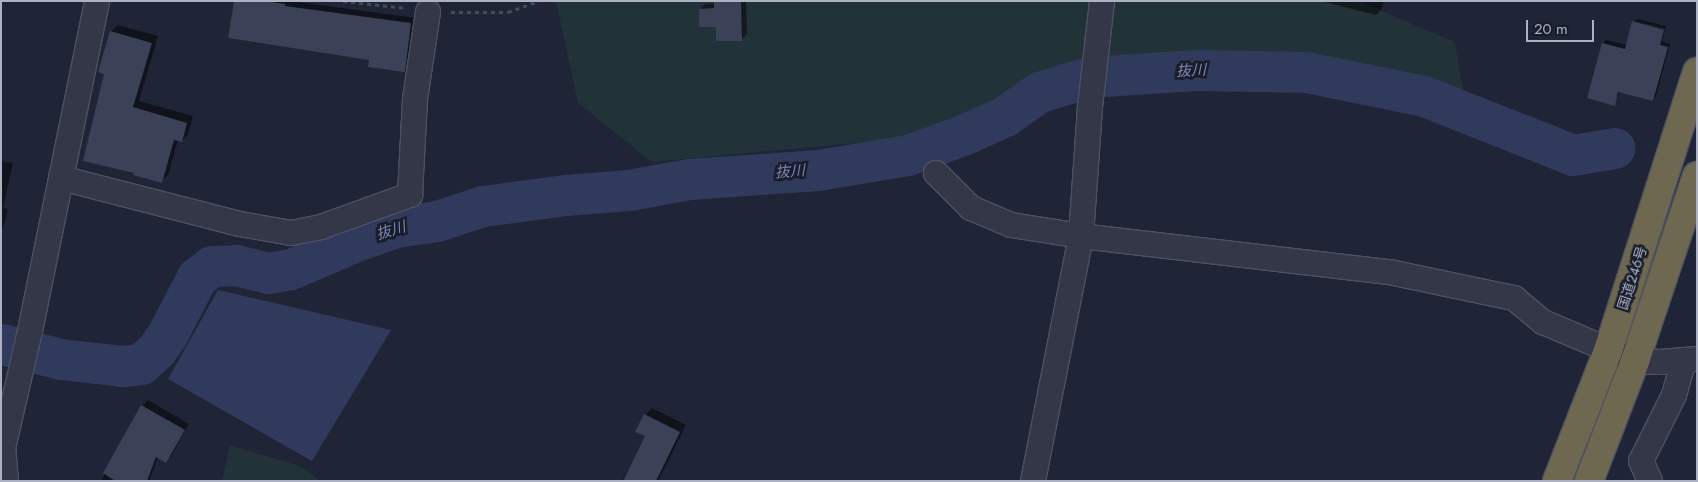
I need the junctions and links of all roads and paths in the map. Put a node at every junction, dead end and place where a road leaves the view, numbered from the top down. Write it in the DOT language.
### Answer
graph roads {
  1 [pos="97,1"];
  2 [pos="343,1"];
  3 [pos="538,1"];
  4 [pos="1102,1"];
  5 [pos="428,12"];
  6 [pos="1697,72"];
  7 [pos="936,173"];
  8 [pos="1697,176"];
  9 [pos="61,178"];
  10 [pos="1081,236"];
  11 [pos="1608,351"];
  12 [pos="1690,360"];
  13 [pos="1635,361"];
  14 [pos="2,447"];
  15 [pos="6,481"];
  16 [pos="1033,481"];
  17 [pos="1557,481"];
  18 [pos="1590,481"];
  19 [pos="1650,481"];
  1 -- 9 [label="street"];
  2 -- 5 [label="path"];
  3 -- 5 [label="path"];
  4 -- 10 [label="street"];
  5 -- 9 [label="street"];
  6 -- 11 [label="highway, 国道246号"];
  7 -- 10 [label="street"];
  8 -- 13 [label="highway"];
  9 -- 14 [label="street"];
  10 -- 11 [label="street"];
  10 -- 16 [label="street"];
  11 -- 13 [label="street"];
  11 -- 17 [label="highway, 国道246号"];
  12 -- 13 [label="street"];
  12 -- 19 [label="street"];
  13 -- 18 [label="highway"];
  14 -- 15 [label="street"];
}
